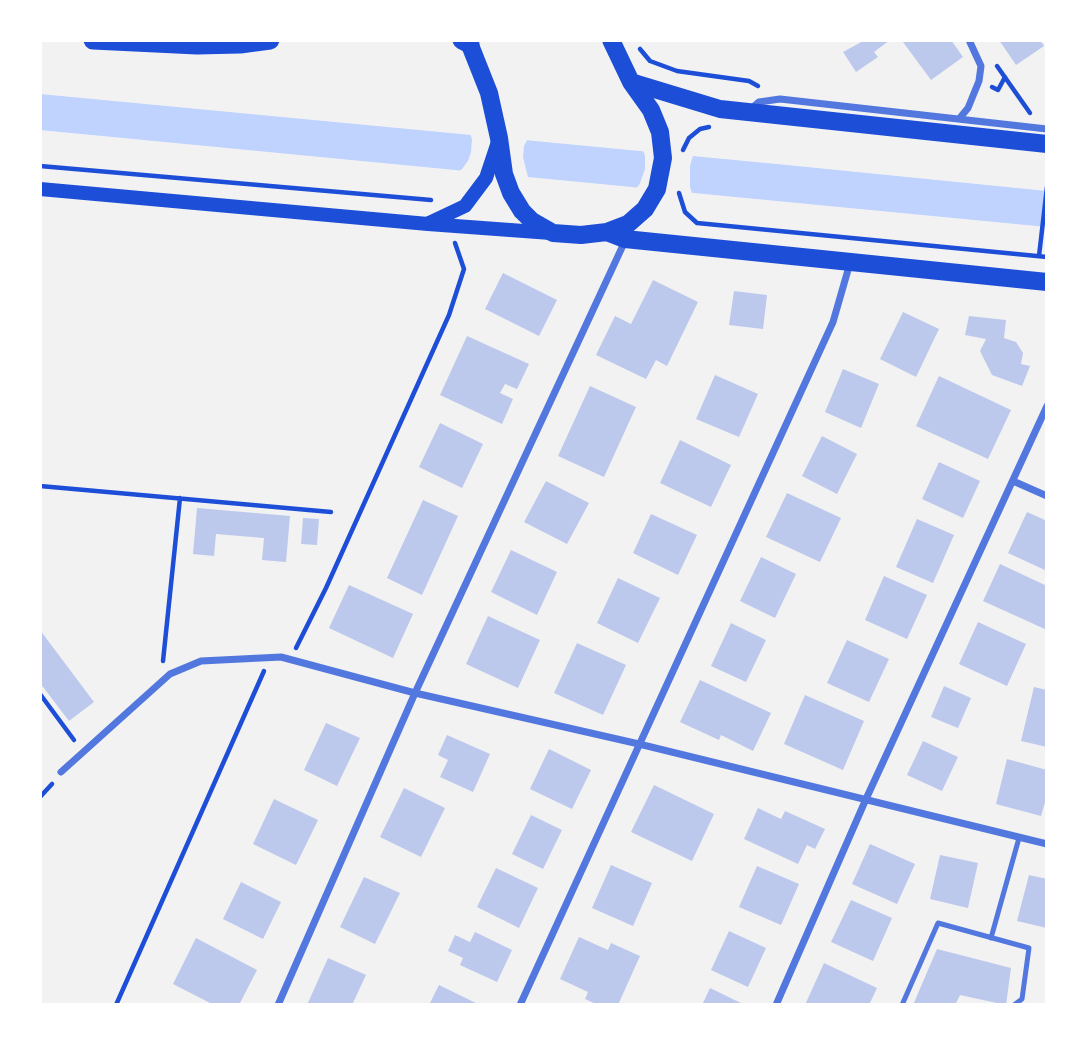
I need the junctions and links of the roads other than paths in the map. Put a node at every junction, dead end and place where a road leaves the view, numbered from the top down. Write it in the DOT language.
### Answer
graph roads {
  1 [pos="93,40"];
  2 [pos="270,40"];
  3 [pos="611,40"];
  4 [pos="969,40"];
  5 [pos="467,42"];
  6 [pos="631,82"];
  7 [pos="746,112"];
  8 [pos="959,120"];
  9 [pos="1045,134"];
  10 [pos="499,138"];
  11 [pos="40,189"];
  12 [pos="428,224"];
  13 [pos="607,232"];
  14 [pos="553,233"];
  15 [pos="625,239"];
  16 [pos="850,263"];
  17 [pos="1047,282"];
  18 [pos="1047,406"];
  19 [pos="1013,481"];
  20 [pos="1047,496"];
  21 [pos="415,693"];
  22 [pos="639,744"];
  23 [pos="61,772"];
  24 [pos="866,799"];
  25 [pos="1019,838"];
  26 [pos="1047,844"];
  27 [pos="991,938"];
  28 [pos="278,1005"];
  29 [pos="520,1005"];
  30 [pos="776,1005"];
  31 [pos="902,1005"];
  32 [pos="1014,1005"];
  1 -- 2 [label="highway"];
  3 -- 6 [label="main road"];
  4 -- 8 [label="street"];
  5 -- 10 [label="main road"];
  6 -- 7 [label="main road"];
  6 -- 13 [label="main road"];
  7 -- 8 [label="street"];
  7 -- 9 [label="main road"];
  8 -- 9 [label="street"];
  10 -- 12 [label="main road"];
  10 -- 14 [label="main road"];
  11 -- 12 [label="main road"];
  12 -- 14 [label="main road"];
  13 -- 14 [label="main road"];
  13 -- 15 [label="main road"];
  15 -- 16 [label="main road"];
  15 -- 21 [label="street"];
  16 -- 17 [label="main road"];
  16 -- 22 [label="street"];
  18 -- 19 [label="street"];
  19 -- 20 [label="street"];
  19 -- 24 [label="street"];
  21 -- 22 [label="street"];
  21 -- 23 [label="street"];
  21 -- 28 [label="street"];
  22 -- 24 [label="street"];
  22 -- 29 [label="street"];
  24 -- 25 [label="street"];
  24 -- 30 [label="street"];
  25 -- 26 [label="street"];
  25 -- 27 [label="lane"];
  27 -- 31 [label="lane"];
  27 -- 32 [label="lane"];
}
